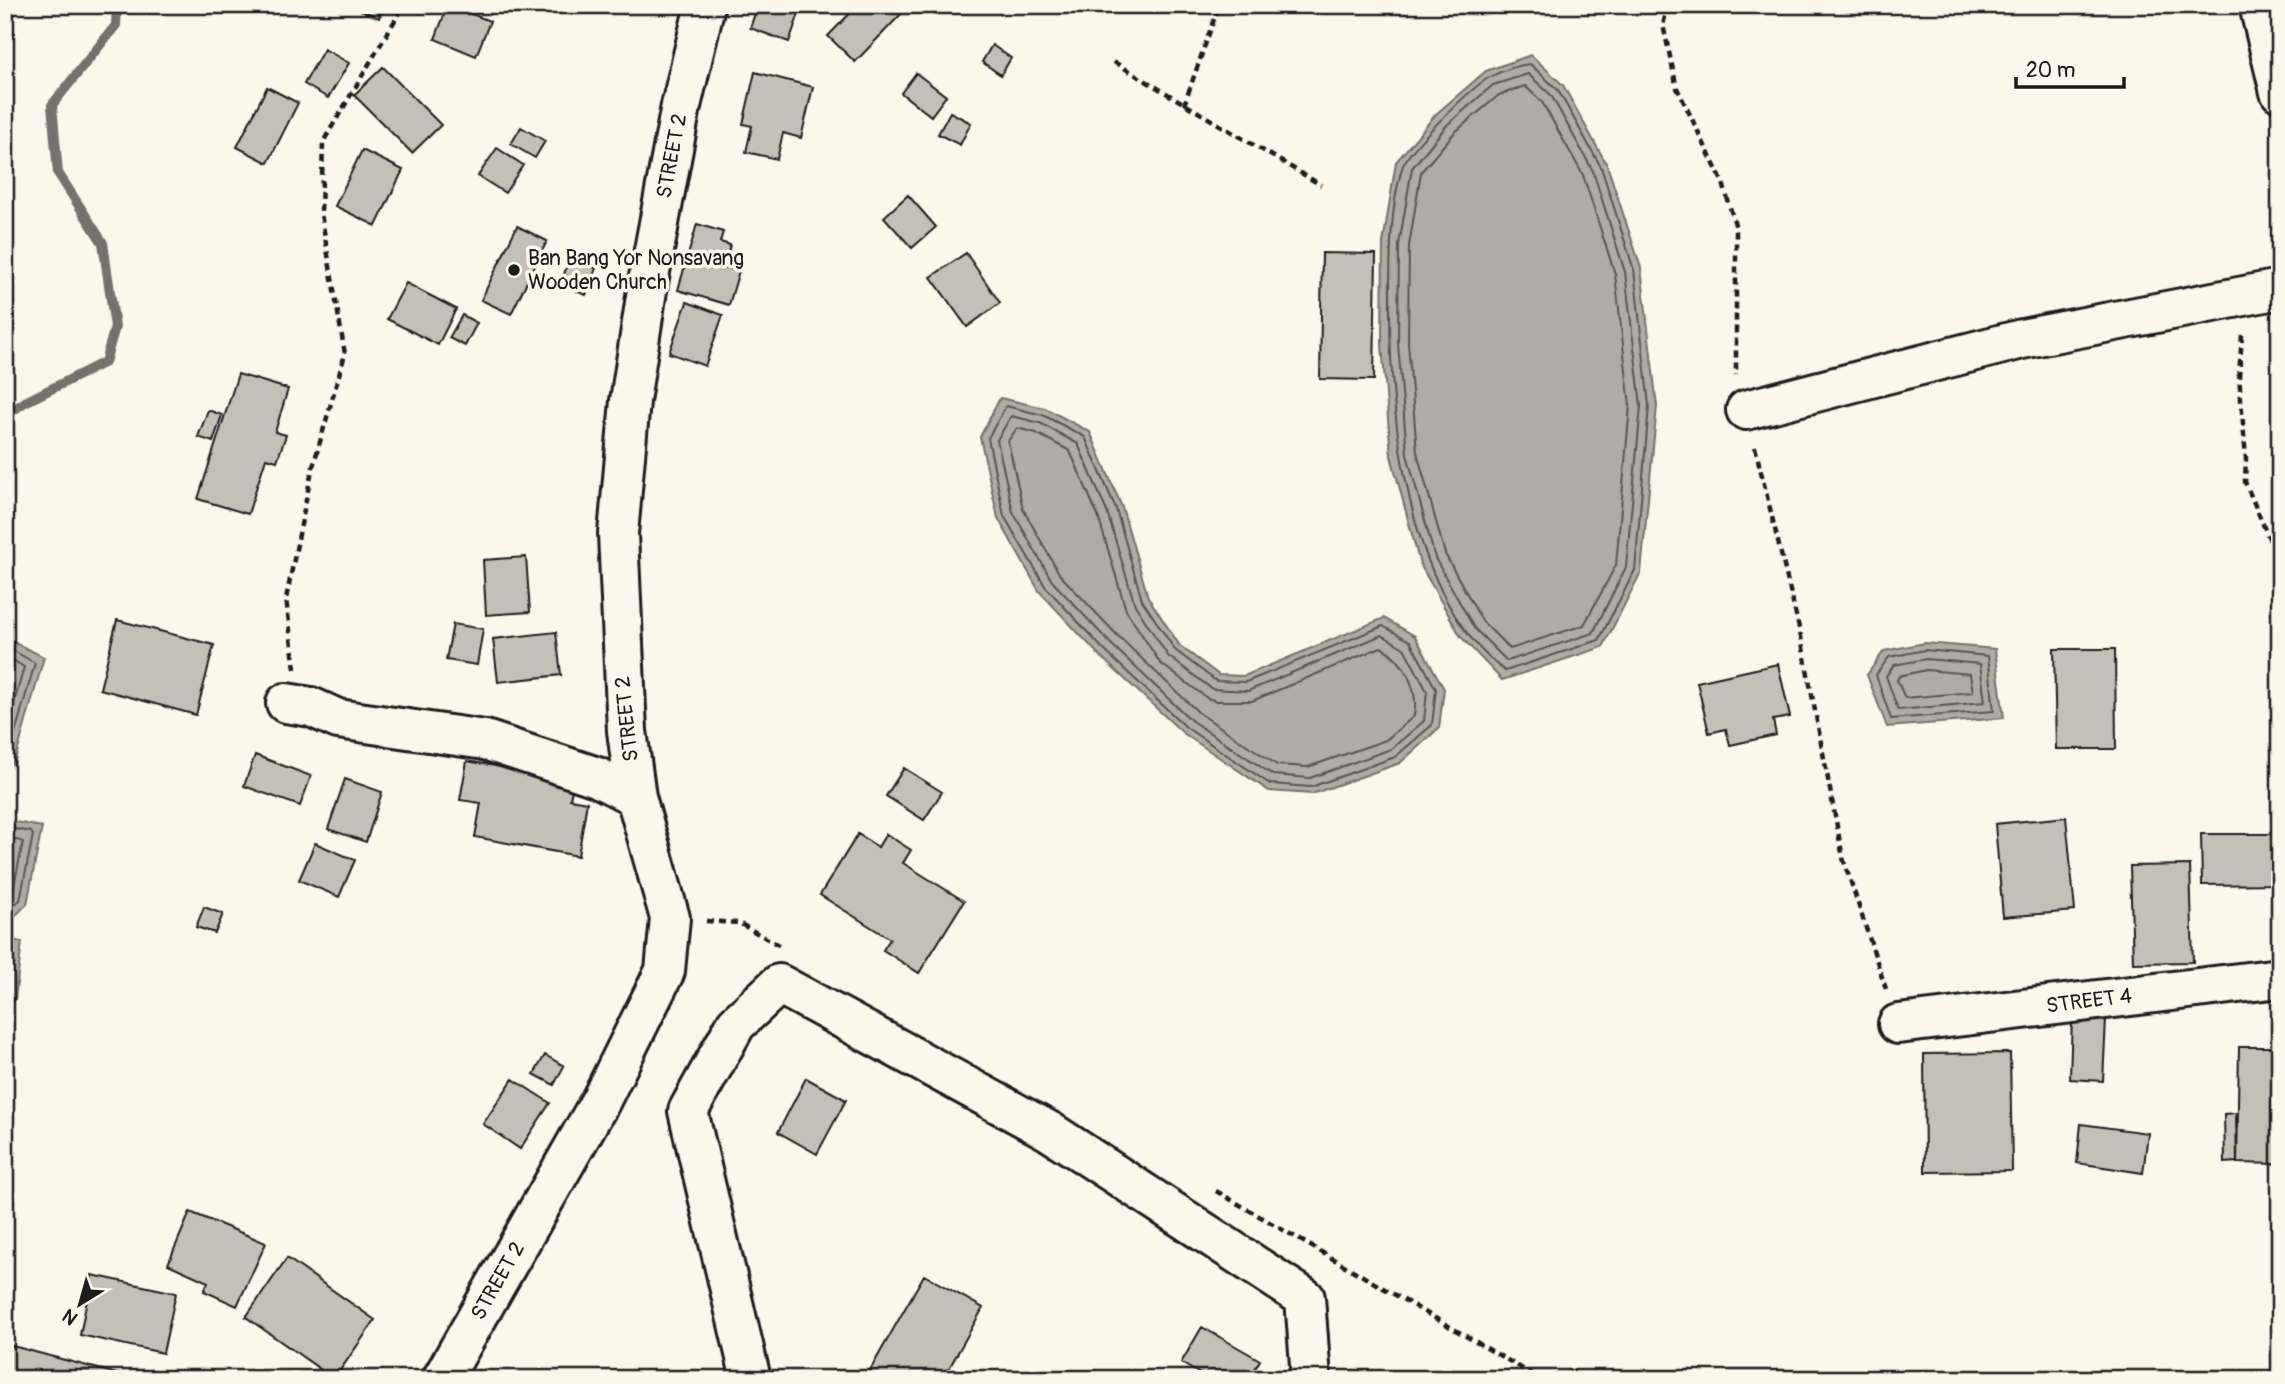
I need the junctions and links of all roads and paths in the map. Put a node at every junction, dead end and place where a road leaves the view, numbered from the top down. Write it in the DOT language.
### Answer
graph roads {
  1 [pos="404,5"];
  2 [pos="705,5"];
  3 [pos="1219,5"];
  4 [pos="1668,5"];
  5 [pos="2259,5"];
  6 [pos="1114,62"];
  7 [pos="2280,92"];
  8 [pos="1184,105"];
  9 [pos="1321,185"];
  10 [pos="2262,292"];
  11 [pos="1746,410"];
  12 [pos="2280,564"];
  13 [pos="298,705"];
  14 [pos="636,797"];
  15 [pos="2280,978"];
  16 [pos="1898,1024"];
  17 [pos="443,1379"];
  18 [pos="751,1379"];
  19 [pos="1311,1379"];
  1 -- 13 [label="path"];
  2 -- 14 [label="street, STREET 2"];
  3 -- 8 [label="path"];
  4 -- 11 [label="path"];
  5 -- 7 [label="street"];
  6 -- 8 [label="path"];
  8 -- 9 [label="path"];
  10 -- 11 [label="street"];
  10 -- 12 [label="path"];
  11 -- 16 [label="path"];
  13 -- 14 [label="street"];
  14 -- 17 [label="street, STREET 2"];
  15 -- 16 [label="street, STREET 4"];
  18 -- 19 [label="street"];
}
